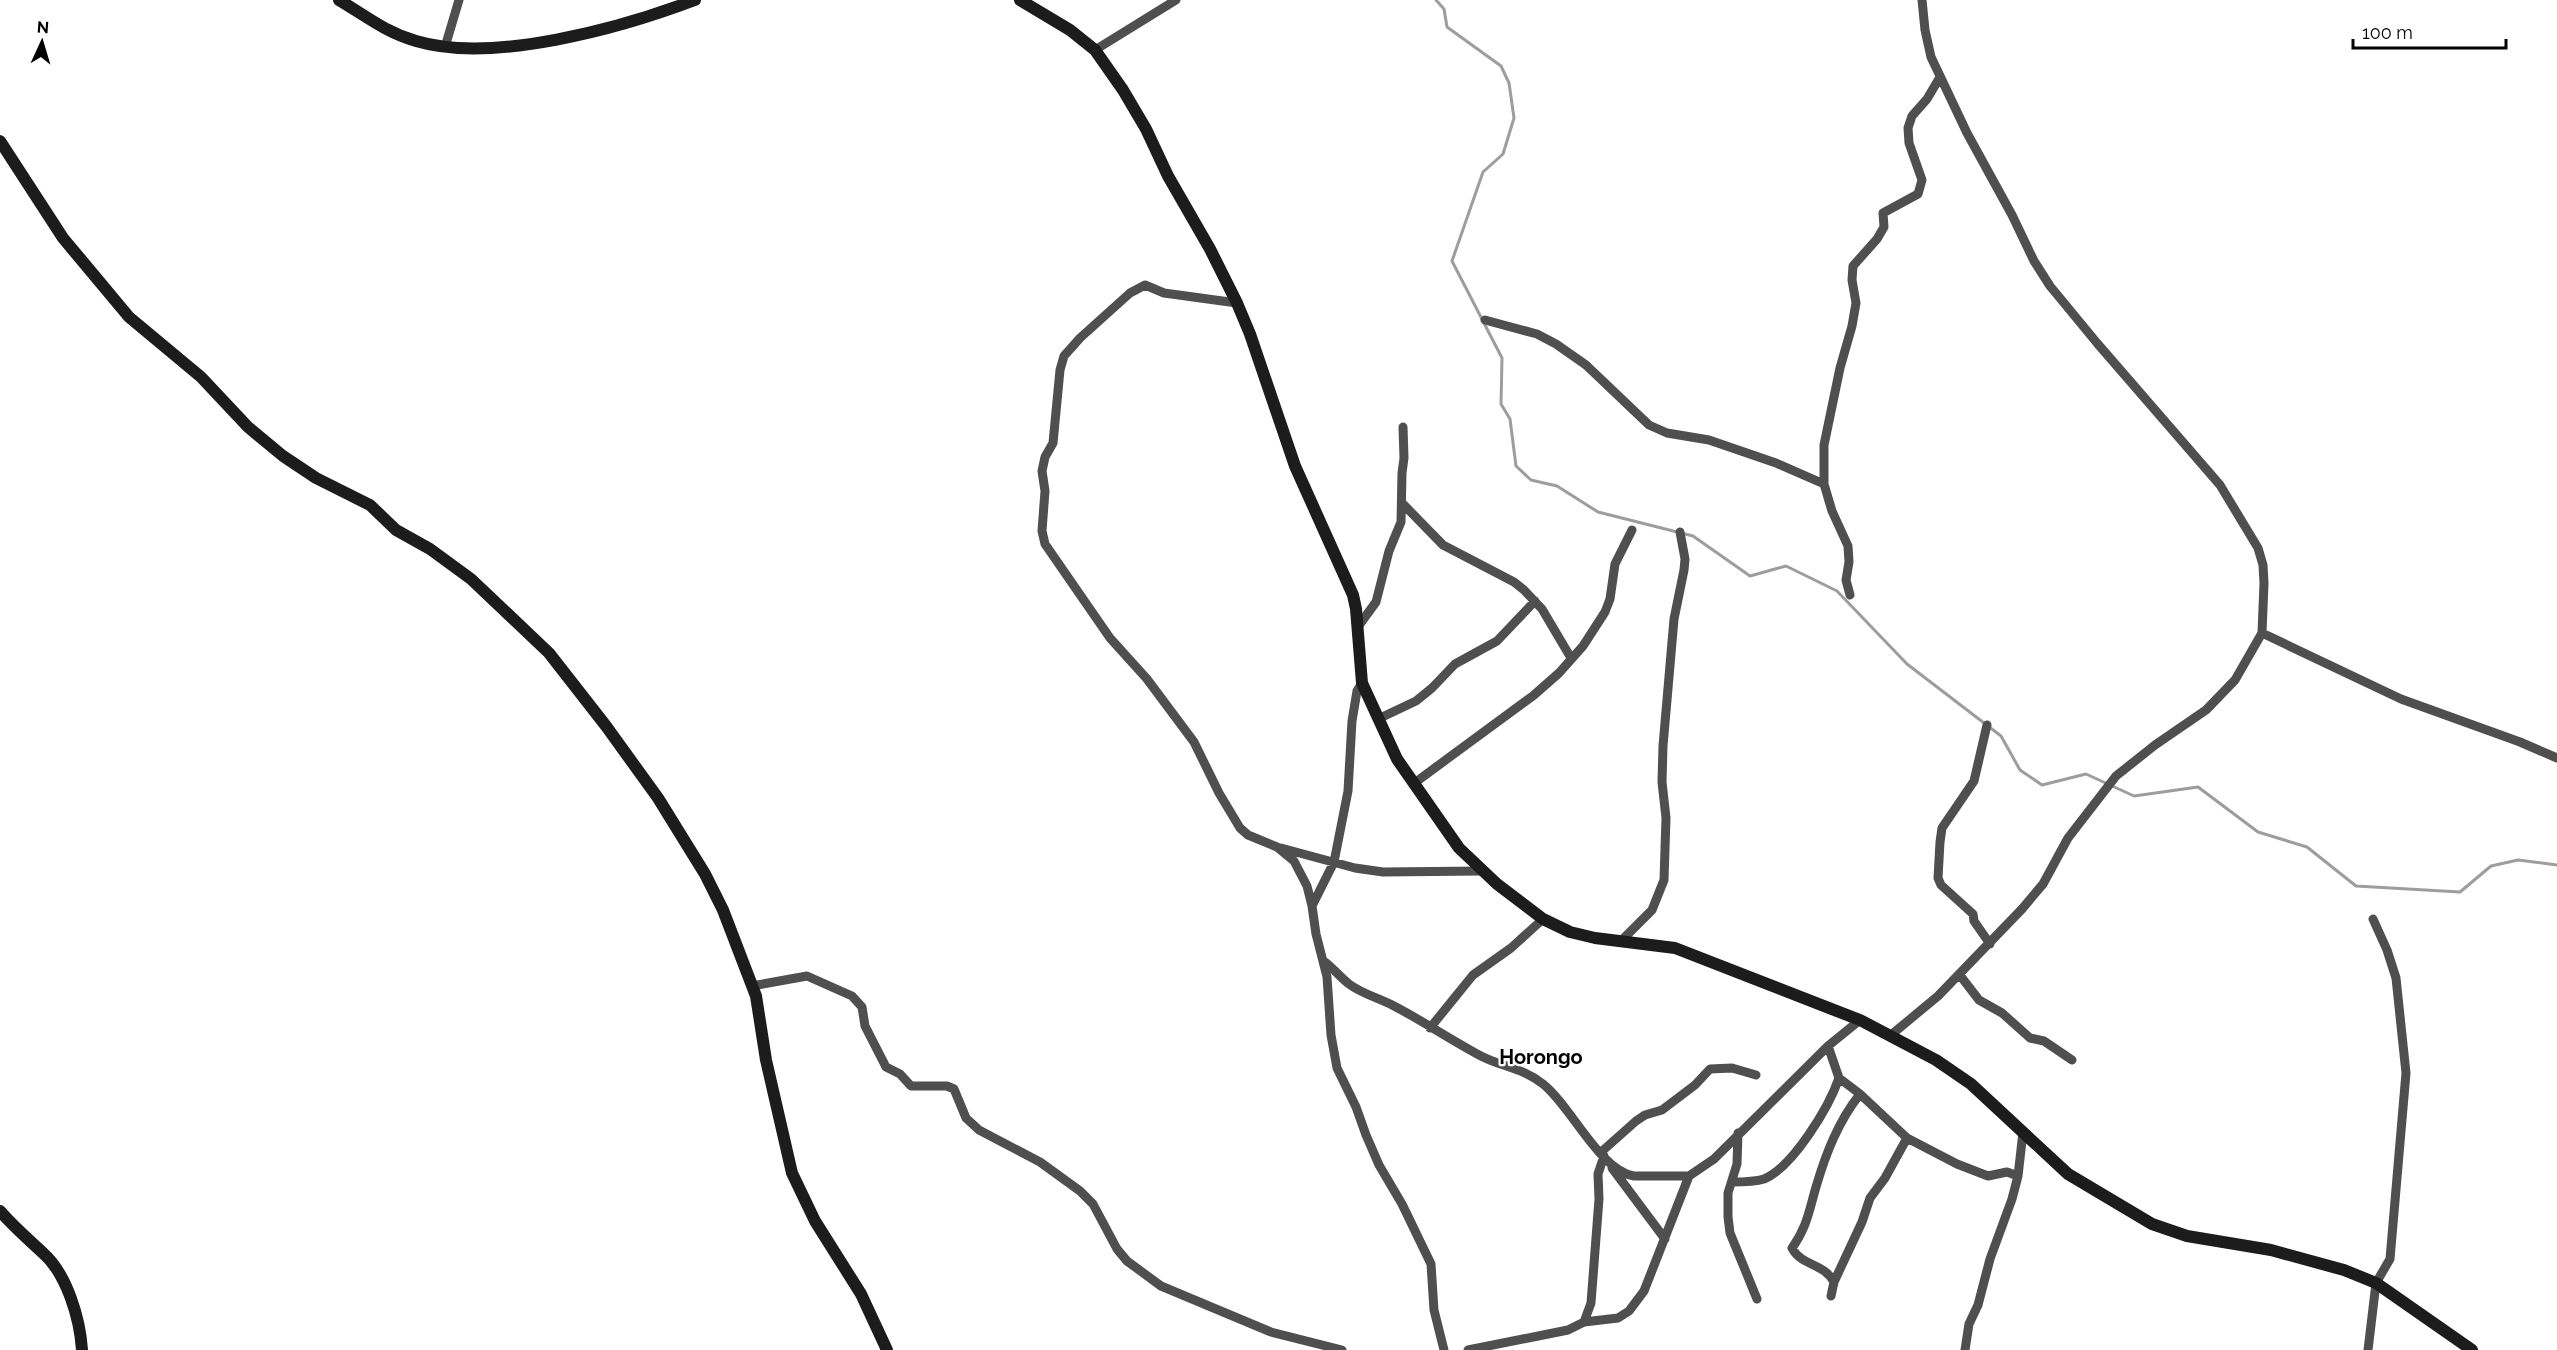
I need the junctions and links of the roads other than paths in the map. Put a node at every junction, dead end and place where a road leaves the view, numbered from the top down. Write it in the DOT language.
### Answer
graph roads {
  1 [pos="339,0"];
  2 [pos="695,0"];
  3 [pos="1020,0"];
  4 [pos="1176,0"];
  5 [pos="1922,0"];
  6 [pos="456,2"];
  7 [pos="445,47"];
  8 [pos="1095,50"];
  9 [pos="1940,77"];
  10 [pos="0,141"];
  11 [pos="1237,303"];
  12 [pos="1485,320"];
  13 [pos="1403,427"];
  14 [pos="1824,484"];
  15 [pos="1402,503"];
  16 [pos="1632,530"];
  17 [pos="1680,532"];
  18 [pos="1850,595"];
  19 [pos="1535,601"];
  20 [pos="1357,628"];
  21 [pos="2262,633"];
  22 [pos="1571,658"];
  23 [pos="1362,683"];
  24 [pos="1378,719"];
  25 [pos="1987,725"];
  26 [pos="2557,758"];
  27 [pos="1413,784"];
  28 [pos="1277,847"];
  29 [pos="1334,862"];
  30 [pos="1482,871"];
  31 [pos="1312,906"];
  32 [pos="1543,919"];
  33 [pos="2373,920"];
  34 [pos="1622,940"];
  35 [pos="1990,944"];
  36 [pos="1325,962"];
  37 [pos="1959,974"];
  38 [pos="752,986"];
  39 [pos="1860,1020"];
  40 [pos="1430,1028"];
  41 [pos="1891,1035"];
  42 [pos="1828,1046"];
  43 [pos="2072,1060"];
  44 [pos="1756,1075"];
  45 [pos="1839,1078"];
  46 [pos="1860,1094"];
  47 [pos="1738,1132"];
  48 [pos="2023,1132"];
  49 [pos="1906,1138"];
  50 [pos="1604,1158"];
  51 [pos="1689,1176"];
  52 [pos="2018,1176"];
  53 [pos="1732,1182"];
  54 [pos="0,1211"];
  55 [pos="1665,1239"];
  56 [pos="1834,1282"];
  57 [pos="2376,1283"];
  58 [pos="1831,1296"];
  59 [pos="1757,1299"];
  60 [pos="1584,1322"];
  61 [pos="1485,1349"];
  62 [pos="82,1350"];
  63 [pos="887,1350"];
  64 [pos="1342,1350"];
  65 [pos="1444,1350"];
  66 [pos="1468,1350"];
  67 [pos="1965,1350"];
  68 [pos="2368,1350"];
  69 [pos="2472,1350"];
  1 -- 7 [label="street"];
  2 -- 7 [label="street"];
  3 -- 8 [label="street"];
  4 -- 8 [label="street"];
  5 -- 9 [label="street"];
  6 -- 7 [label="street"];
  8 -- 11 [label="street"];
  9 -- 14 [label="street"];
  9 -- 21 [label="street"];
  10 -- 38 [label="street"];
  11 -- 20 [label="street"];
  11 -- 28 [label="street"];
  12 -- 14 [label="street"];
  13 -- 15 [label="street"];
  14 -- 18 [label="street"];
  15 -- 19 [label="street"];
  15 -- 20 [label="street"];
  16 -- 22 [label="street"];
  17 -- 34 [label="street"];
  19 -- 22 [label="street"];
  19 -- 24 [label="street"];
  20 -- 23 [label="street"];
  21 -- 26 [label="street"];
  21 -- 35 [label="street"];
  22 -- 27 [label="street"];
  23 -- 24 [label="street"];
  23 -- 29 [label="street"];
  24 -- 27 [label="street"];
  25 -- 35 [label="street"];
  27 -- 30 [label="street"];
  28 -- 29 [label="street"];
  28 -- 31 [label="street"];
  29 -- 30 [label="street"];
  29 -- 31 [label="street"];
  30 -- 32 [label="street"];
  31 -- 36 [label="street"];
  32 -- 34 [label="street"];
  32 -- 40 [label="street"];
  33 -- 57 [label="street"];
  34 -- 39 [label="street"];
  35 -- 37 [label="street"];
  36 -- 40 [label="street"];
  36 -- 65 [label="street"];
  37 -- 41 [label="street"];
  37 -- 43 [label="street"];
  38 -- 63 [label="street"];
  38 -- 64 [label="street"];
  39 -- 41 [label="street"];
  39 -- 42 [label="street"];
  40 -- 50 [label="street"];
  41 -- 48 [label="street"];
  42 -- 45 [label="street"];
  42 -- 47 [label="street"];
  44 -- 50 [label="street"];
  45 -- 46 [label="street"];
  45 -- 53 [label="street"];
  46 -- 49 [label="street"];
  46 -- 56 [label="street"];
  47 -- 51 [label="street"];
  47 -- 53 [label="street"];
  48 -- 52 [label="street"];
  48 -- 57 [label="street"];
  49 -- 52 [label="street"];
  49 -- 56 [label="street"];
  50 -- 51 [label="street"];
  50 -- 55 [label="street"];
  50 -- 60 [label="street"];
  51 -- 55 [label="street"];
  52 -- 67 [label="street"];
  53 -- 59 [label="street"];
  54 -- 62 [label="street"];
  55 -- 60 [label="street"];
  56 -- 58 [label="street"];
  57 -- 68 [label="street"];
  57 -- 69 [label="street"];
  60 -- 61 [label="street"];
  61 -- 66 [label="street"];
}
